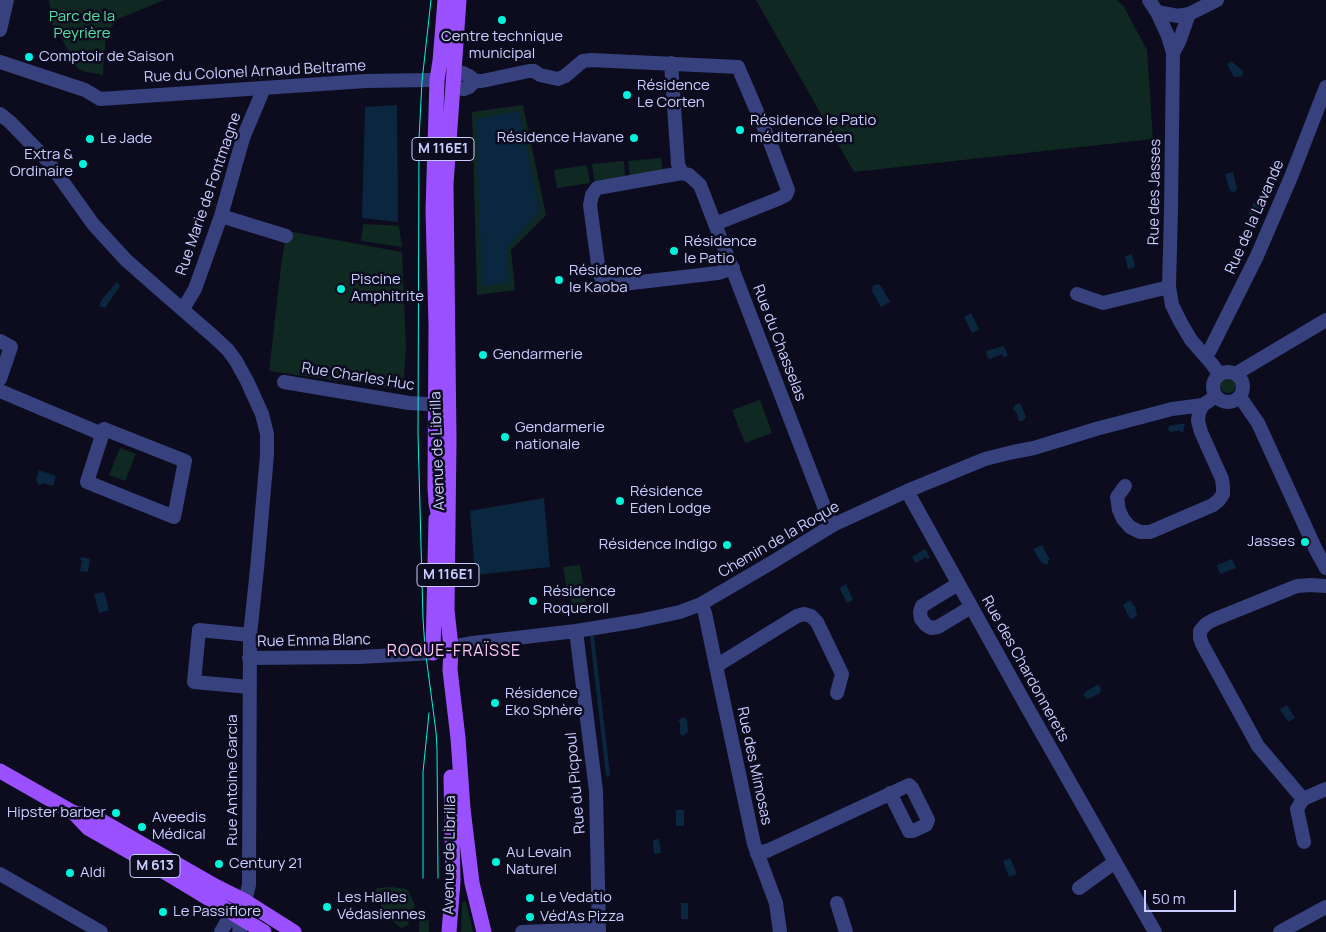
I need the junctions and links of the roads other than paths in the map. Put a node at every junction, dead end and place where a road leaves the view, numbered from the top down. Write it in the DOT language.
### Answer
graph roads {
  1 [pos="7,0"];
  2 [pos="444,0"];
  3 [pos="450,0"];
  4 [pos="459,0"];
  5 [pos="1149,0"];
  6 [pos="1217,0"];
  7 [pos="1157,12"];
  8 [pos="1189,14"];
  9 [pos="0,30"];
  10 [pos="1173,53"];
  11 [pos="0,62"];
  12 [pos="671,63"];
  13 [pos="442,81"];
  14 [pos="1326,87"];
  15 [pos="264,88"];
  16 [pos="0,114"];
  17 [pos="682,173"];
  18 [pos="221,216"];
  19 [pos="716,224"];
  20 [pos="286,236"];
  21 [pos="733,268"];
  22 [pos="1169,287"];
  23 [pos="1077,294"];
  24 [pos="183,309"];
  25 [pos="1326,320"];
  26 [pos="6,344"];
  27 [pos="1206,356"];
  28 [pos="1219,374"];
  29 [pos="1237,374"];
  30 [pos="0,378"];
  31 [pos="284,382"];
  32 [pos="0,391"];
  33 [pos="1216,396"];
  34 [pos="1240,397"];
  35 [pos="437,405"];
  36 [pos="1204,405"];
  37 [pos="102,434"];
  38 [pos="1125,486"];
  39 [pos="906,492"];
  40 [pos="832,525"];
  41 [pos="1326,568"];
  42 [pos="958,584"];
  43 [pos="1326,587"];
  44 [pos="702,604"];
  45 [pos="971,607"];
  46 [pos="576,631"];
  47 [pos="250,635"];
  48 [pos="441,650"];
  49 [pos="249,658"];
  50 [pos="716,666"];
  51 [pos="249,687"];
  52 [pos="837,693"];
  53 [pos="0,771"];
  54 [pos="1326,789"];
  55 [pos="890,793"];
  56 [pos="1303,799"];
  57 [pos="74,813"];
  58 [pos="1304,842"];
  59 [pos="757,854"];
  60 [pos="1115,862"];
  61 [pos="0,874"];
  62 [pos="1079,888"];
  63 [pos="245,901"];
  64 [pos="838,903"];
  65 [pos="1326,907"];
  66 [pos="238,916"];
  67 [pos="599,931"];
  68 [pos="101,932"];
  69 [pos="221,932"];
  70 [pos="239,932"];
  71 [pos="264,932"];
  72 [pos="294,932"];
  73 [pos="449,932"];
  74 [pos="484,932"];
  75 [pos="523,932"];
  76 [pos="780,932"];
  77 [pos="846,932"];
  78 [pos="1155,932"];
  79 [pos="1280,932"];
  1 -- 9 [label="street"];
  2 -- 13 [label="main road, Avenue de Librilla / M 116E1"];
  3 -- 13 [label="main road, Avenue de Librilla / M 116E1"];
  4 -- 13 [label="main road, Avenue de Librilla / M 116E1"];
  5 -- 7 [label="street, Rue des Jasses"];
  6 -- 8 [label="street"];
  7 -- 8 [label="street"];
  7 -- 10 [label="street, Rue des Jasses"];
  8 -- 10 [label="street"];
  10 -- 22 [label="street, Rue des Jasses"];
  11 -- 15 [label="street, Rue du Colonel Arnaud Beltrame"];
  12 -- 13 [label="street, Rue du Colonel Arnaud Beltrame"];
  12 -- 17 [label="street"];
  12 -- 19 [label="street"];
  13 -- 15 [label="street, Rue du Colonel Arnaud Beltrame"];
  13 -- 35 [label="main road, Avenue de Librilla / M 116E1"];
  13 -- 35 [label="main road, Avenue de Librilla / M 116E1"];
  14 -- 27 [label="street, Rue de la Lavande"];
  15 -- 18 [label="street, Rue Marie de Fontmagne"];
  16 -- 24 [label="street, Rue Antoine Garcia"];
  17 -- 19 [label="street, Rue du Chasselas"];
  17 -- 21 [label="street"];
  18 -- 20 [label="street"];
  18 -- 24 [label="street, Rue Marie de Fontmagne"];
  19 -- 21 [label="street, Rue du Chasselas"];
  21 -- 40 [label="street, Rue du Chasselas"];
  22 -- 23 [label="street"];
  22 -- 27 [label="street, Rue des Jasses"];
  24 -- 47 [label="street, Rue Antoine Garcia"];
  25 -- 29 [label="street"];
  26 -- 30 [label="street"];
  27 -- 28 [label="street, Rue des Jasses"];
  28 -- 29 [label="street"];
  28 -- 33 [label="street"];
  29 -- 34 [label="street"];
  31 -- 35 [label="street, Rue Charles Huc"];
  32 -- 37 [label="street"];
  33 -- 34 [label="street"];
  33 -- 36 [label="street"];
  34 -- 41 [label="street"];
  35 -- 48 [label="main road, Avenue de Librilla / M 116E1"];
  35 -- 48 [label="main road, Avenue de Librilla / M 116E1"];
  36 -- 38 [label="street"];
  36 -- 39 [label="street, Chemin de la Roque"];
  37 -- 37 [label="street"];
  39 -- 40 [label="street, Chemin de la Roque"];
  39 -- 42 [label="street, Rue des Chardonnerets"];
  40 -- 44 [label="street, Chemin de la Roque"];
  42 -- 45 [label="street, Rue des Chardonnerets"];
  42 -- 45 [label="street"];
  43 -- 56 [label="street"];
  44 -- 46 [label="street, Chemin de la Roque"];
  44 -- 50 [label="street, Rue des Mimosas"];
  45 -- 60 [label="street, Rue des Chardonnerets"];
  46 -- 48 [label="street, Chemin de la Roque"];
  46 -- 67 [label="street, Rue du Picpoul"];
  47 -- 49 [label="street, Rue Antoine Garcia"];
  47 -- 51 [label="street"];
  48 -- 49 [label="street, Rue Emma Blanc"];
  48 -- 73 [label="main road, Avenue de Librilla / M 116E1"];
  48 -- 74 [label="main road, Avenue de Librilla / M 116E1"];
  49 -- 51 [label="street, Rue Antoine Garcia"];
  50 -- 52 [label="street"];
  50 -- 59 [label="street, Rue des Mimosas"];
  51 -- 63 [label="street, Rue Antoine Garcia"];
  53 -- 57 [label="main road, M 613"];
  54 -- 56 [label="street"];
  55 -- 59 [label="street"];
  56 -- 58 [label="street"];
  57 -- 63 [label="main road, M 613"];
  57 -- 66 [label="main road, M 613"];
  59 -- 76 [label="street, Rue des Mimosas"];
  60 -- 62 [label="street"];
  60 -- 78 [label="street, Rue des Chardonnerets"];
  61 -- 68 [label="street"];
  63 -- 66 [label="main road"];
  63 -- 72 [label="main road, M 613"];
  64 -- 77 [label="street"];
  65 -- 79 [label="street"];
  66 -- 69 [label="street"];
  66 -- 70 [label="street"];
  66 -- 71 [label="main road, M 613"];
  67 -- 75 [label="street"];
}
